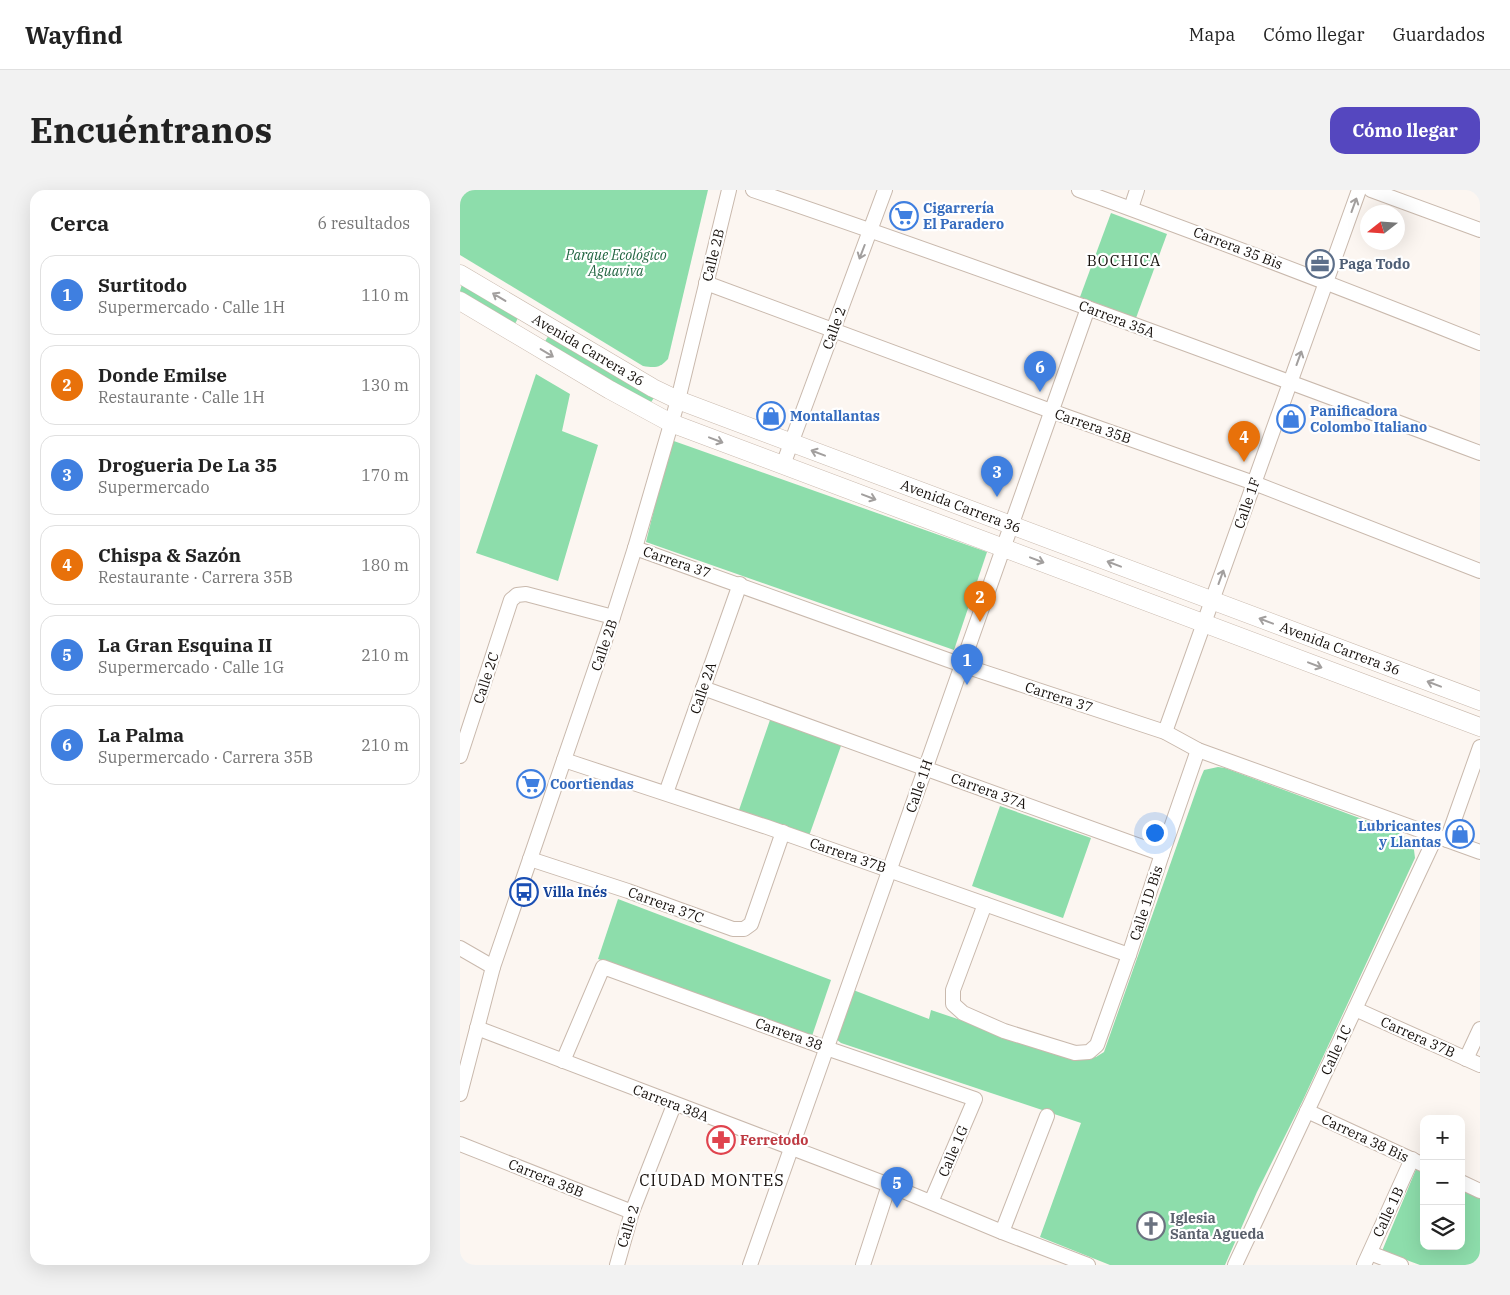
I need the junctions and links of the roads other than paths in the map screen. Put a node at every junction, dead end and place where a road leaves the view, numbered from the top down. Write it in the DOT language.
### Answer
graph roads {
  1 [pos="729,190"];
  2 [pos="753,190"];
  3 [pos="885,190"];
  4 [pos="1079,190"];
  5 [pos="1137,190"];
  6 [pos="1359,190"];
  7 [pos="1371,190"];
  8 [pos="1131,208"];
  9 [pos="870,230"];
  10 [pos="1480,230"];
  11 [pos="460,274"];
  12 [pos="1326,282"];
  13 [pos="706,283"];
  14 [pos="460,301"];
  15 [pos="1088,308"];
  16 [pos="530,315"];
  17 [pos="833,330"];
  18 [pos="519,336"];
  19 [pos="1480,343"];
  20 [pos="1290,382"];
  21 [pos="678,400"];
  22 [pos="1051,411"];
  23 [pos="671,423"];
  24 [pos="791,443"];
  25 [pos="1480,453"];
  26 [pos="783,465"];
  27 [pos="1254,483"];
  28 [pos="1011,525"];
  29 [pos="634,548"];
  30 [pos="1003,548"];
  31 [pos="1480,571"];
  32 [pos="740,584"];
  33 [pos="1212,601"];
  34 [pos="613,618"];
  35 [pos="1204,623"];
  36 [pos="962,665"];
  37 [pos="703,688"];
  38 [pos="1480,701"];
  39 [pos="1480,727"];
  40 [pos="1166,732"];
  41 [pos="1480,747"];
  42 [pos="1198,750"];
  43 [pos="460,756"];
  44 [pos="564,760"];
  45 [pos="925,768"];
  46 [pos="666,793"];
  47 [pos="783,832"];
  48 [pos="1442,838"];
  49 [pos="1480,852"];
  50 [pos="1162,854"];
  51 [pos="530,859"];
  52 [pos="889,870"];
  53 [pos="985,904"];
  54 [pos="460,948"];
  55 [pos="1129,955"];
  56 [pos="493,967"];
  57 [pos="1355,1009"];
  58 [pos="477,1028"];
  59 [pos="1480,1030"];
  60 [pos="826,1048"];
  61 [pos="464,1058"];
  62 [pos="1466,1059"];
  63 [pos="564,1061"];
  64 [pos="1480,1065"];
  65 [pos="460,1094"];
  66 [pos="975,1099"];
  67 [pos="674,1105"];
  68 [pos="1307,1111"];
  69 [pos="1047,1116"];
  70 [pos="460,1144"];
  71 [pos="791,1148"];
  72 [pos="1418,1162"];
  73 [pos="1465,1184"];
  74 [pos="889,1185"];
  75 [pos="1480,1190"];
  76 [pos="931,1202"];
  77 [pos="632,1212"];
  78 [pos="1002,1232"];
  79 [pos="1367,1259"];
  80 [pos="616,1265"];
  81 [pos="750,1265"];
  82 [pos="863,1265"];
  83 [pos="1088,1265"];
  84 [pos="1235,1265"];
  85 [pos="1401,1265"];
  1 -- 13 [label="street, Calle 2B"];
  2 -- 9 [label="street, Carrera 35A"];
  3 -- 9 [label="street, Calle 2"];
  4 -- 8 [label="street, Carrera 35 Bis"];
  5 -- 8 [label="street"];
  12 -- 6 [label="street, Calle 1F, one-way"];
  7 -- 10 [label="street"];
  8 -- 12 [label="street, Carrera 35 Bis"];
  9 -- 15 [label="street, Carrera 35A"];
  9 -- 17 [label="street, Calle 2, one-way"];
  16 -- 11 [label="main road, Avenida Carrera 36, one-way"];
  12 -- 19 [label="street, Carrera 35 Bis"];
  20 -- 12 [label="street, Calle 1F, one-way"];
  13 -- 17 [label="street, Carrera 35B"];
  13 -- 21 [label="street, Calle 2B"];
  14 -- 18 [label="main road, Avenida Carrera 36"];
  15 -- 20 [label="street, Carrera 35A"];
  15 -- 22 [label="street, Calle 1H"];
  16 -- 18 [label="main road"];
  16 -- 21 [label="main road, Avenida Carrera 36"];
  17 -- 22 [label="street, Carrera 35B"];
  17 -- 24 [label="street, Calle 2"];
  18 -- 23 [label="main road, Avenida Carrera 36, one-way"];
  20 -- 25 [label="street, Carrera 35A"];
  20 -- 27 [label="street, Calle 1F"];
  21 -- 23 [label="street, Calle 2B"];
  21 -- 24 [label="main road, Avenida Carrera 36"];
  22 -- 27 [label="street, Carrera 35B"];
  22 -- 28 [label="street, Calle 1H"];
  23 -- 26 [label="main road, Avenida Carrera 36, one-way"];
  23 -- 29 [label="street, Calle 2B"];
  24 -- 26 [label="street, Calle 2"];
  28 -- 24 [label="main road, Avenida Carrera 36, one-way"];
  26 -- 30 [label="main road, Avenida Carrera 36, one-way"];
  27 -- 31 [label="street, Carrera 35B"];
  33 -- 27 [label="street, Calle 1F, one-way"];
  28 -- 30 [label="street, Calle 1H"];
  33 -- 28 [label="main road, Avenida Carrera 36, one-way"];
  29 -- 32 [label="street, Carrera 37"];
  29 -- 34 [label="street, Calle 2B"];
  30 -- 35 [label="main road, Avenida Carrera 36, one-way"];
  30 -- 36 [label="street, Calle 1H"];
  32 -- 36 [label="street, Carrera 37"];
  32 -- 37 [label="street, Calle 2A"];
  33 -- 35 [label="street, Calle 1F"];
  38 -- 33 [label="main road, Avenida Carrera 36, one-way"];
  34 -- 43 [label="street, Calle 2C"];
  34 -- 44 [label="street, Calle 2B"];
  35 -- 39 [label="main road, Avenida Carrera 36, one-way"];
  35 -- 40 [label="street, Calle 1F"];
  36 -- 40 [label="street, Carrera 37"];
  36 -- 45 [label="street, Calle 1H"];
  37 -- 45 [label="street, Carrera 37A"];
  37 -- 46 [label="street, Calle 2A"];
  40 -- 42 [label="street, Carrera 37"];
  41 -- 48 [label="street, Calle 1C"];
  42 -- 48 [label="street, Carrera 37"];
  42 -- 50 [label="street, Calle 1D Bis"];
  44 -- 46 [label="street, Carrera 37B"];
  44 -- 51 [label="street, Calle 2B"];
  45 -- 50 [label="street, Carrera 37A"];
  45 -- 52 [label="street, Calle 1H"];
  46 -- 47 [label="street, Carrera 37B"];
  47 -- 51 [label="street, Carrera 37C"];
  47 -- 52 [label="street, Carrera 37B"];
  48 -- 49 [label="street, Carrera 37"];
  48 -- 57 [label="street, Calle 1C"];
  50 -- 55 [label="street, Calle 1D Bis"];
  51 -- 56 [label="street, Calle 2B"];
  52 -- 53 [label="street, Carrera 37B"];
  52 -- 60 [label="street, Calle 1H"];
  53 -- 55 [label="street, Carrera 37B"];
  53 -- 55 [label="street, Calle 1D Bis"];
  54 -- 56 [label="street"];
  56 -- 58 [label="street, Calle 2B"];
  57 -- 62 [label="street, Carrera 37B"];
  57 -- 68 [label="street, Calle 1C"];
  58 -- 61 [label="street, Calle 2B"];
  58 -- 63 [label="street, Carrera 38A"];
  59 -- 62 [label="street"];
  60 -- 63 [label="street, Carrera 38"];
  60 -- 66 [label="street, Carrera 38"];
  60 -- 71 [label="street, Calle 1H"];
  61 -- 65 [label="street, Calle 2B"];
  62 -- 64 [label="street, Carrera 37B"];
  63 -- 67 [label="street, Carrera 38A"];
  66 -- 76 [label="street, Calle 1G"];
  67 -- 71 [label="street, Carrera 38A"];
  67 -- 77 [label="street, Calle 2"];
  68 -- 72 [label="street, Carrera 38 Bis"];
  68 -- 84 [label="street, Calle 1C"];
  69 -- 78 [label="street"];
  70 -- 77 [label="street, Carrera 38B"];
  71 -- 74 [label="street, Carrera 38A"];
  71 -- 81 [label="street, Calle 1H"];
  72 -- 79 [label="street, Calle 1B"];
  73 -- 75 [label="street"];
  74 -- 76 [label="street, Carrera 38A"];
  74 -- 82 [label="street"];
  76 -- 78 [label="street, Carrera 38A"];
  77 -- 80 [label="street, Calle 2"];
  78 -- 83 [label="street, Carrera 38A"];
  79 -- 85 [label="street"];
}
